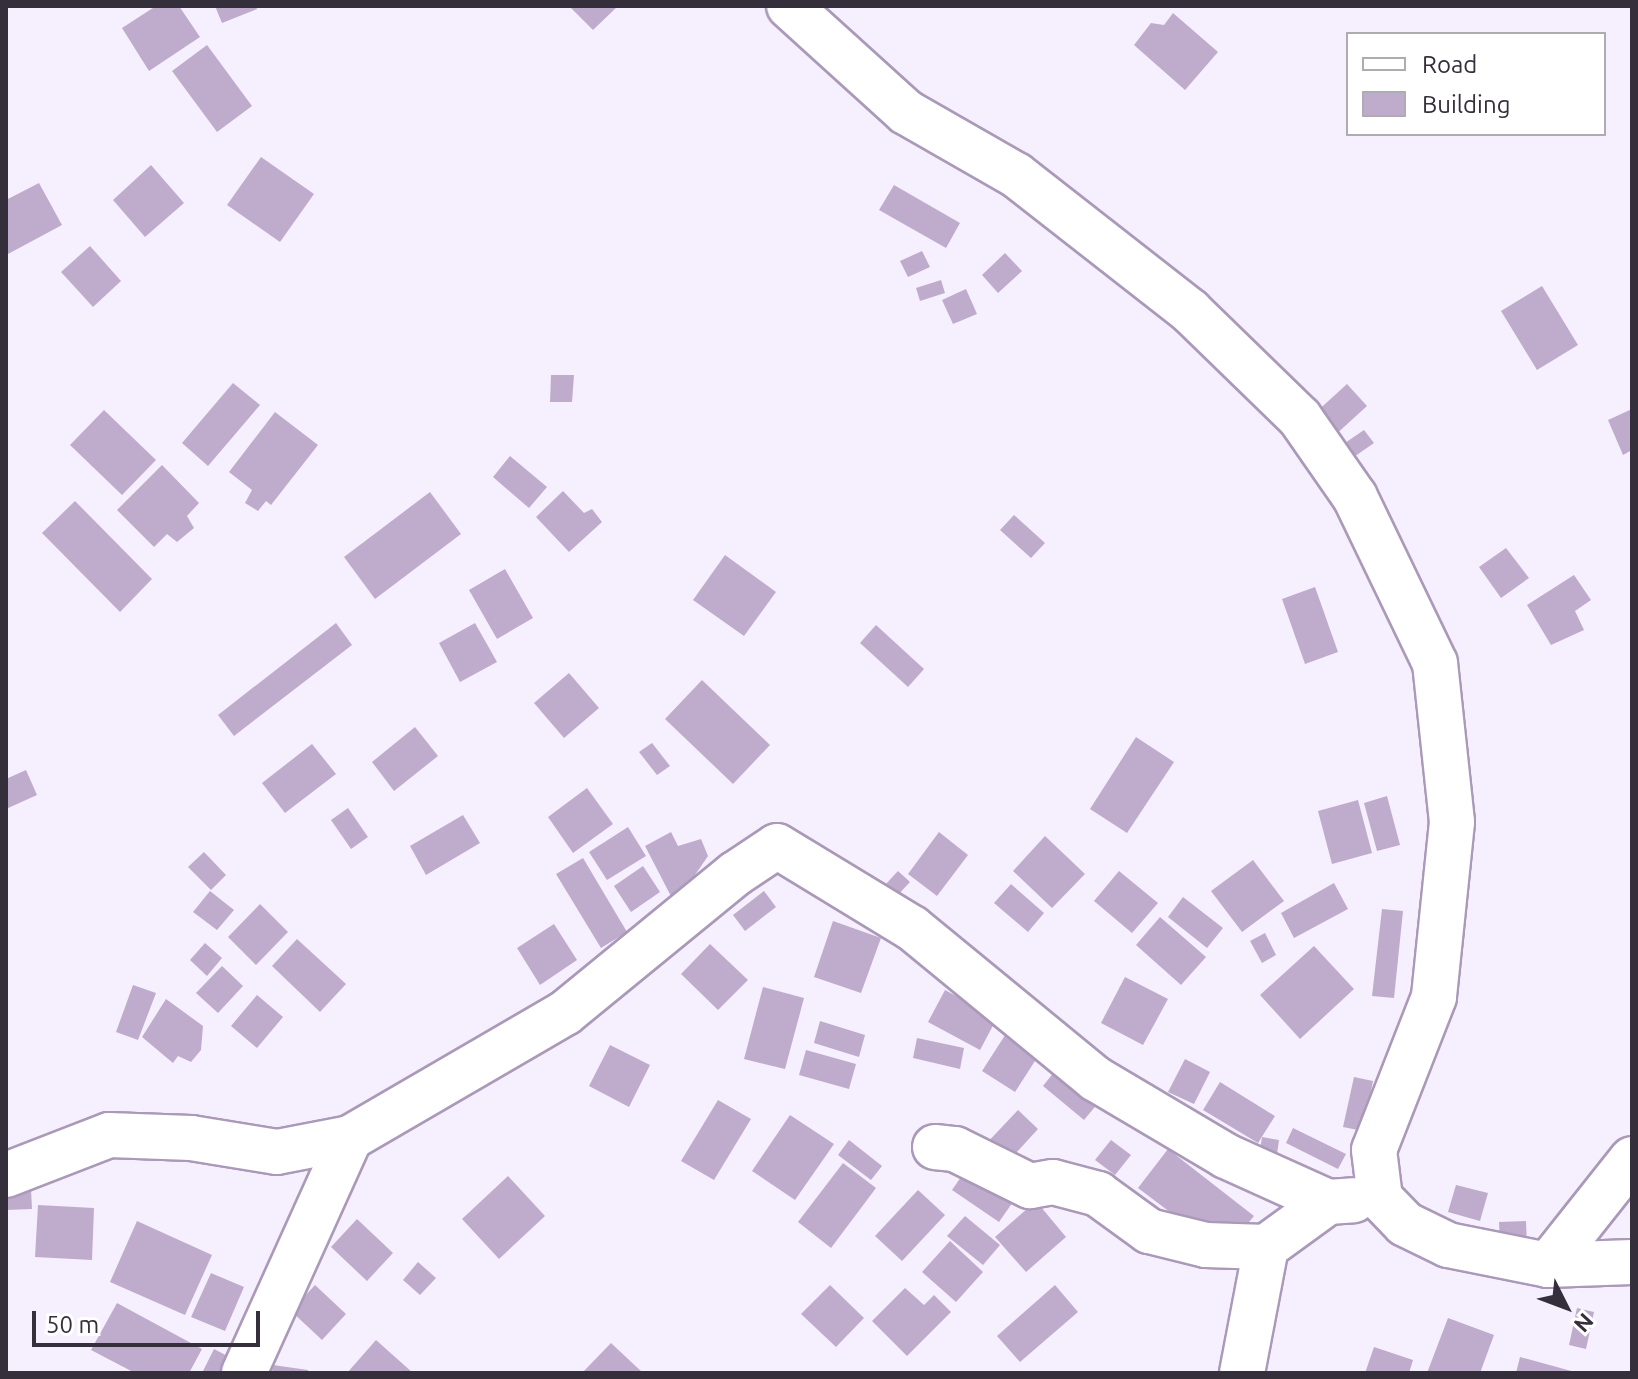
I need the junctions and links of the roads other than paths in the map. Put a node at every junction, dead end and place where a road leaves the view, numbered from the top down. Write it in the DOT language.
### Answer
graph roads {
  1 [pos="789,6"];
  2 [pos="350,1138"];
  3 [pos="935,1147"];
  4 [pos="1632,1159"];
  5 [pos="6,1175"];
  6 [pos="1380,1198"];
  7 [pos="1328,1202"];
  8 [pos="1266,1247"];
  9 [pos="1632,1262"];
  10 [pos="1548,1265"];
  11 [pos="244,1373"];
  12 [pos="1242,1373"];
  1 -- 6 [label="street"];
  2 -- 5 [label="street"];
  2 -- 7 [label="street"];
  2 -- 11 [label="street"];
  3 -- 8 [label="street"];
  4 -- 10 [label="street"];
  6 -- 7 [label="street"];
  6 -- 10 [label="street"];
  7 -- 8 [label="street"];
  8 -- 12 [label="street"];
  9 -- 10 [label="street"];
}
